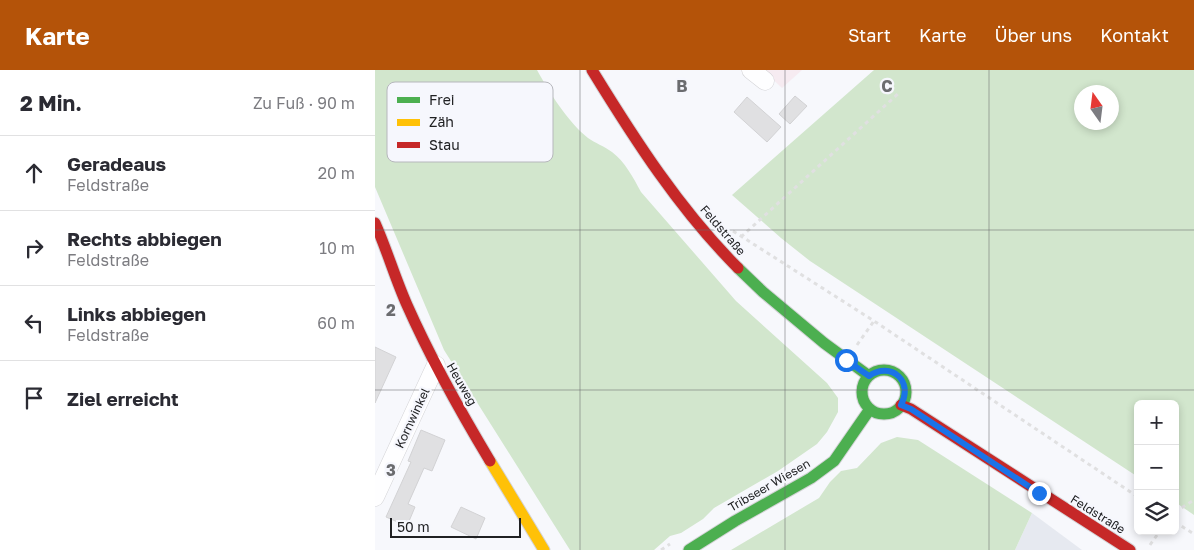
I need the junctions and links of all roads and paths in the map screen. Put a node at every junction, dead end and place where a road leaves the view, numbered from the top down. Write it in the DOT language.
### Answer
graph roads {
  1 [pos="592,70"];
  2 [pos="751,70"];
  3 [pos="765,81"];
  4 [pos="900,92"];
  5 [pos="375,223"];
  6 [pos="742,236"];
  7 [pos="725,254"];
  8 [pos="874,321"];
  9 [pos="846,360"];
  10 [pos="435,365"];
  11 [pos="869,376"];
  12 [pos="901,405"];
  13 [pos="870,409"];
  14 [pos="1134,494"];
  15 [pos="375,497"];
  16 [pos="1194,500"];
  17 [pos="1179,509"];
  18 [pos="1179,525"];
  19 [pos="1194,534"];
  20 [pos="1157,535"];
  21 [pos="672,543"];
  22 [pos="544,550"];
  23 [pos="661,550"];
  24 [pos="689,550"];
  25 [pos="1130,550"];
  26 [pos="1147,550"];
  1 -- 7 [label="main road, Feldstraße"];
  2 -- 3 [label="street"];
  4 -- 6 [label="path"];
  5 -- 10 [label="main road, Heuweg"];
  6 -- 7 [label="path"];
  6 -- 8 [label="path"];
  7 -- 9 [label="main road, Feldstraße"];
  8 -- 9 [label="path"];
  8 -- 14 [label="path"];
  9 -- 11 [label="main road, Feldstraße"];
  10 -- 15 [label="street, Kornwinkel"];
  10 -- 22 [label="main road, Heuweg"];
  11 -- 12 [label="main road"];
  11 -- 13 [label="main road"];
  12 -- 13 [label="main road"];
  12 -- 25 [label="main road, Feldstraße"];
  13 -- 24 [label="main road, Tribseer Wiesen"];
  16 -- 17 [label="path"];
  18 -- 19 [label="path"];
  20 -- 26 [label="path"];
  21 -- 23 [label="path"];
}
